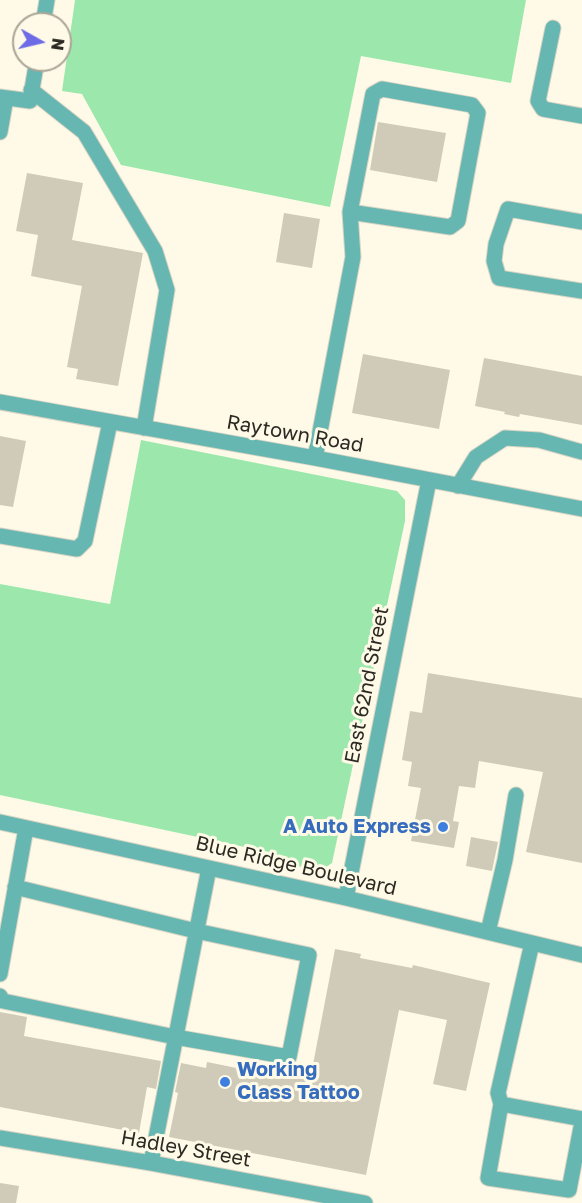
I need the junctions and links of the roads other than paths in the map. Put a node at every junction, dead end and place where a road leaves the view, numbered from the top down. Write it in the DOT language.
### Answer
graph roads {
  1 [pos="553,28"];
  2 [pos="35,72"];
  3 [pos="32,90"];
  4 [pos="3,97"];
  5 [pos="582,116"];
  6 [pos="0,132"];
  7 [pos="350,212"];
  8 [pos="582,222"];
  9 [pos="582,291"];
  10 [pos="0,402"];
  11 [pos="110,422"];
  12 [pos="144,428"];
  13 [pos="582,452"];
  14 [pos="315,458"];
  15 [pos="429,480"];
  16 [pos="458,486"];
  17 [pos="582,509"];
  18 [pos="0,536"];
  19 [pos="516,795"];
  20 [pos="0,822"];
  21 [pos="26,828"];
  22 [pos="209,868"];
  23 [pos="15,887"];
  24 [pos="346,898"];
  25 [pos="196,931"];
  26 [pos="488,932"];
  27 [pos="532,943"];
  28 [pos="582,955"];
  29 [pos="0,974"];
  30 [pos="0,996"];
  31 [pos="175,1037"];
  32 [pos="501,1104"];
  33 [pos="582,1120"];
  34 [pos="0,1138"];
  35 [pos="150,1163"];
  36 [pos="365,1203"];
  1 -- 5 [label="street"];
  2 -- 3 [label="street"];
  3 -- 4 [label="street"];
  3 -- 12 [label="street"];
  4 -- 6 [label="street"];
  7 -- 7 [label="street"];
  7 -- 14 [label="street"];
  8 -- 9 [label="street"];
  10 -- 11 [label="street, Raytown Road"];
  11 -- 12 [label="street, Raytown Road"];
  11 -- 18 [label="street"];
  12 -- 14 [label="street, Raytown Road"];
  13 -- 16 [label="street"];
  14 -- 15 [label="street, Raytown Road"];
  15 -- 16 [label="street, Raytown Road"];
  15 -- 24 [label="street, East 62nd Street"];
  16 -- 17 [label="street, Raytown Road"];
  19 -- 26 [label="street"];
  20 -- 21 [label="street, Blue Ridge Boulevard"];
  21 -- 22 [label="street, Blue Ridge Boulevard"];
  21 -- 23 [label="street"];
  22 -- 24 [label="street, Blue Ridge Boulevard"];
  22 -- 25 [label="street"];
  23 -- 25 [label="street"];
  23 -- 29 [label="street"];
  24 -- 26 [label="street, Blue Ridge Boulevard"];
  25 -- 31 [label="street"];
  25 -- 31 [label="street"];
  26 -- 27 [label="street, Blue Ridge Boulevard"];
  27 -- 28 [label="street, Blue Ridge Boulevard"];
  27 -- 32 [label="street"];
  30 -- 31 [label="street"];
  31 -- 35 [label="street"];
  32 -- 33 [label="street"];
  32 -- 33 [label="street"];
  34 -- 35 [label="street, Hadley Street"];
  35 -- 36 [label="street, Hadley Street"];
}
